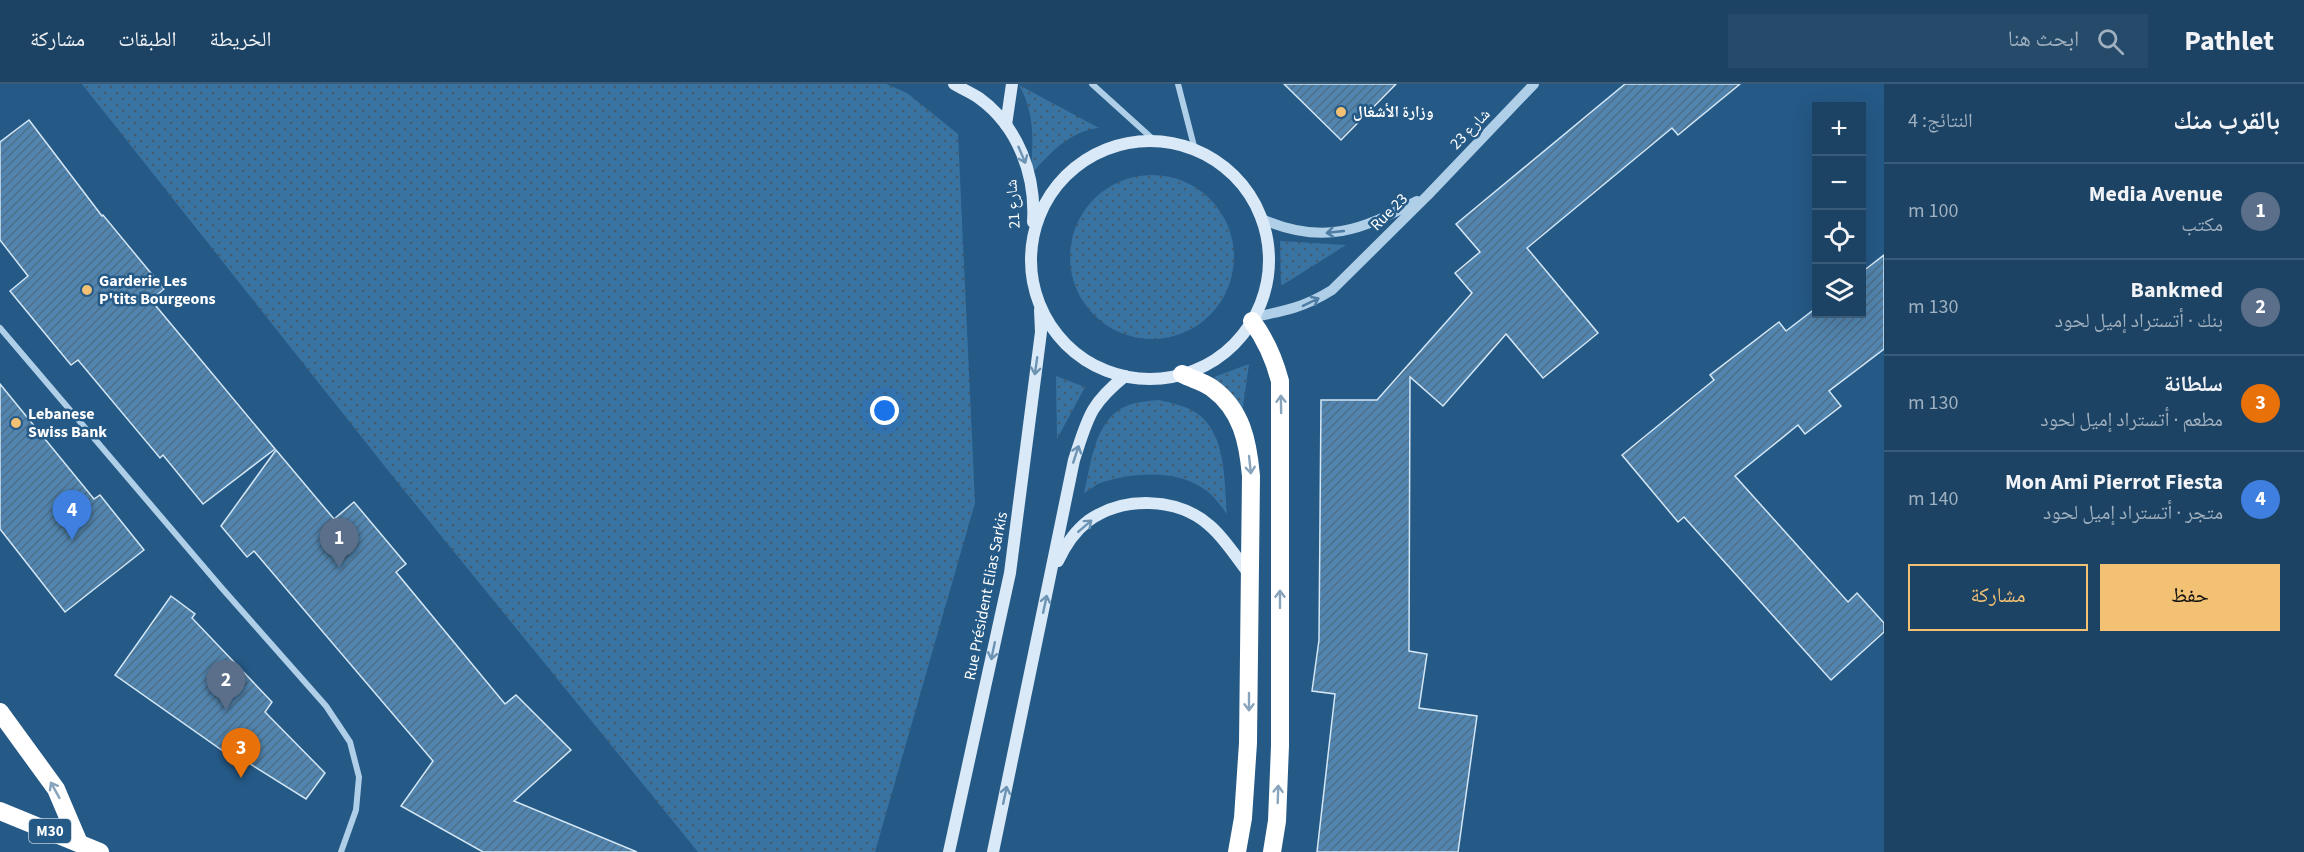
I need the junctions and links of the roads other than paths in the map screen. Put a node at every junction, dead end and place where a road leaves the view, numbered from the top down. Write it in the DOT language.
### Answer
graph roads {
  1 [pos="954,84"];
  2 [pos="1012,84"];
  3 [pos="1092,84"];
  4 [pos="1178,84"];
  5 [pos="1534,84"];
  6 [pos="1006,125"];
  7 [pos="1155,141"];
  8 [pos="1195,150"];
  9 [pos="1428,195"];
  10 [pos="1262,219"];
  11 [pos="1031,244"];
  12 [pos="1040,307"];
  13 [pos="1253,319"];
  14 [pos="0,328"];
  15 [pos="1182,374"];
  16 [pos="1125,376"];
  17 [pos="1052,573"];
  18 [pos="1250,575"];
  19 [pos="1280,670"];
  20 [pos="1249,671"];
  21 [pos="0,712"];
  22 [pos="0,811"];
  23 [pos="79,843"];
  24 [pos="100,852"];
  25 [pos="341,852"];
  26 [pos="949,852"];
  27 [pos="993,852"];
  28 [pos="1237,852"];
  29 [pos="1272,852"];
  1 -- 6 [label="main road, شارع 21"];
  2 -- 6 [label="main road"];
  3 -- 7 [label="street"];
  4 -- 8 [label="street"];
  5 -- 9 [label="street, شارع 23"];
  6 -- 11 [label="main road, شارع 21, one-way"];
  7 -- 8 [label="main road"];
  7 -- 11 [label="main road"];
  8 -- 10 [label="main road"];
  9 -- 10 [label="street, Rue 23, one-way"];
  13 -- 9 [label="street, Rue 23, one-way"];
  10 -- 13 [label="main road"];
  11 -- 12 [label="main road"];
  12 -- 16 [label="main road"];
  12 -- 26 [label="main road, Rue Président Elias Sarkis, one-way"];
  13 -- 15 [label="main road"];
  19 -- 13 [label="highway, one-way"];
  14 -- 25 [label="street"];
  15 -- 16 [label="main road"];
  15 -- 18 [label="highway, one-way"];
  17 -- 16 [label="main road, one-way"];
  17 -- 18 [label="main road, one-way"];
  27 -- 17 [label="main road, one-way"];
  18 -- 20 [label="highway"];
  19 -- 20 [label="highway"];
  29 -- 19 [label="highway, one-way"];
  20 -- 28 [label="highway, one-way"];
  23 -- 21 [label="highway, one-way"];
  22 -- 23 [label="highway, M30"];
  23 -- 24 [label="highway, M30"];
}
